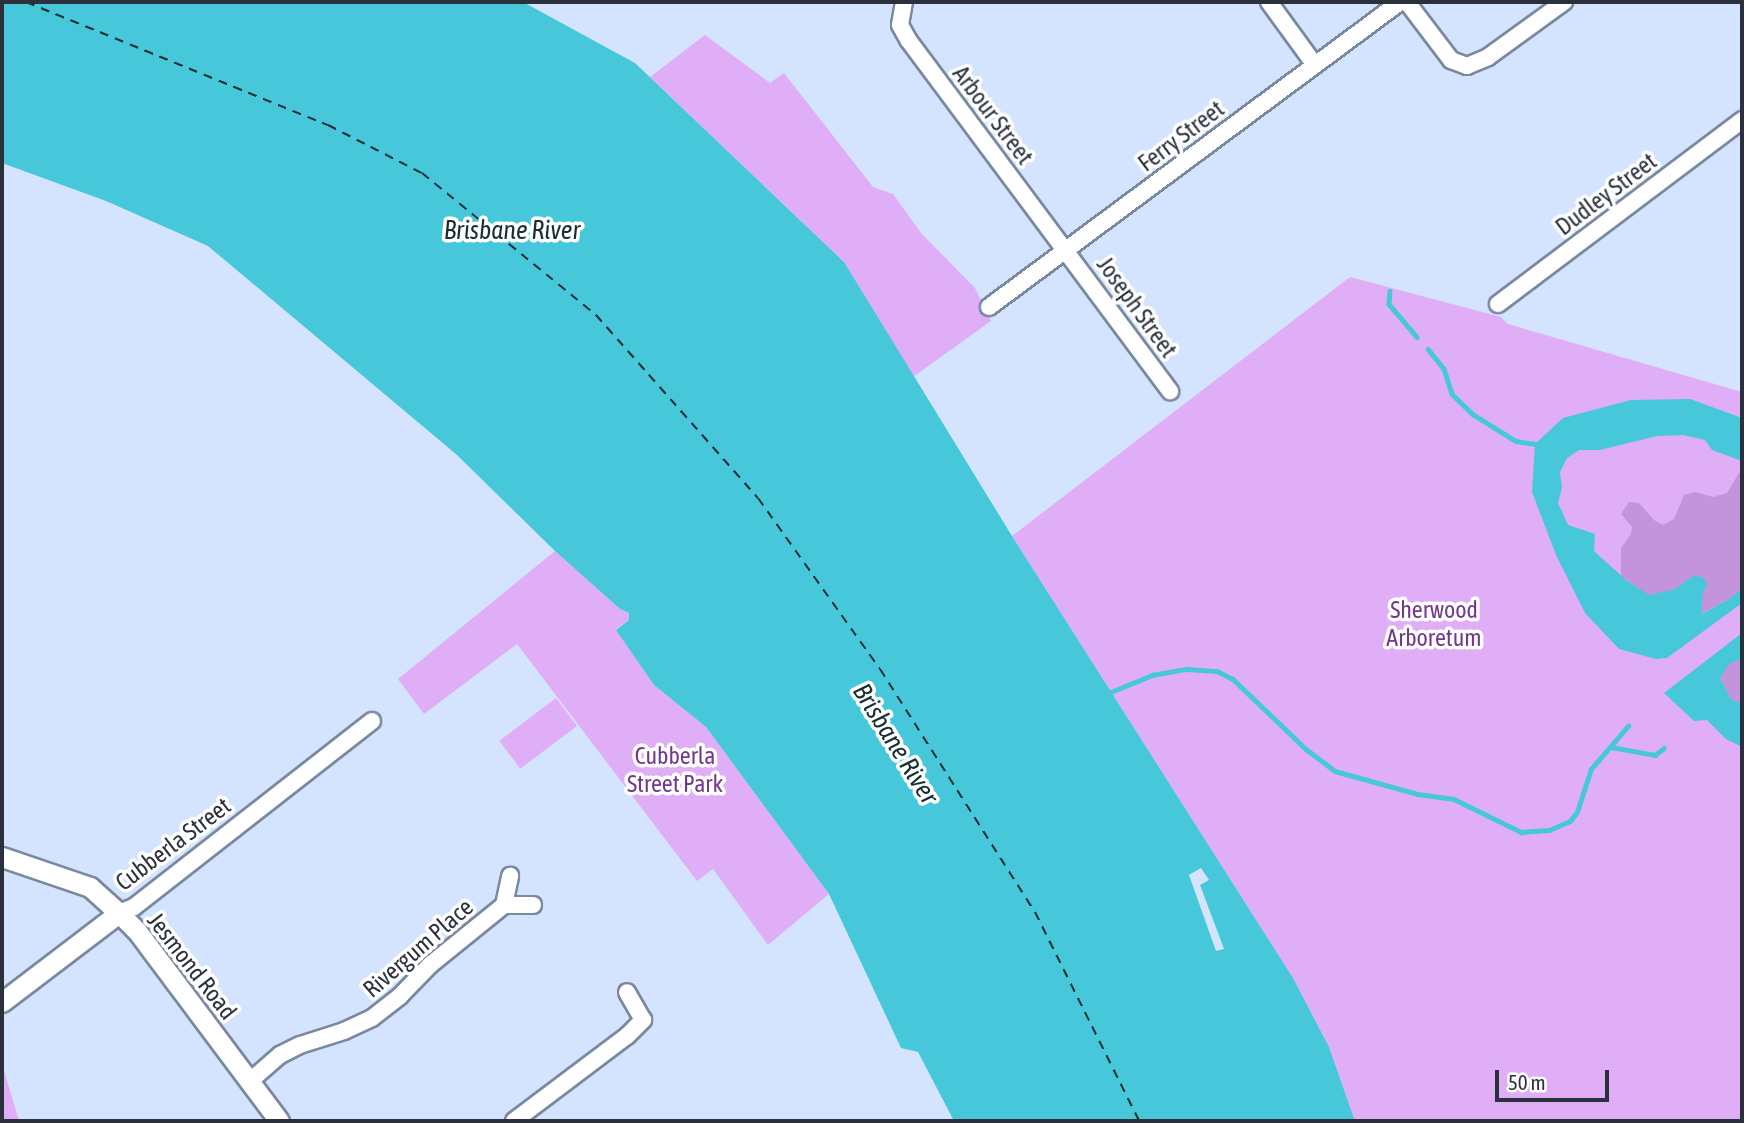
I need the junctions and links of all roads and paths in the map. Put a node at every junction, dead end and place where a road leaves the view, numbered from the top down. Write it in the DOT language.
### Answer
graph roads {
  1 [pos="904,2"];
  2 [pos="1269,2"];
  3 [pos="1400,2"];
  4 [pos="1407,2"];
  5 [pos="1564,2"];
  6 [pos="1315,65"];
  7 [pos="1742,120"];
  8 [pos="1067,250"];
  9 [pos="1498,304"];
  10 [pos="989,307"];
  11 [pos="1171,391"];
  12 [pos="372,721"];
  13 [pos="2,857"];
  14 [pos="510,876"];
  15 [pos="504,905"];
  16 [pos="533,905"];
  17 [pos="119,914"];
  18 [pos="627,992"];
  19 [pos="2,1002"];
  20 [pos="249,1082"];
  21 [pos="279,1121"];
  22 [pos="514,1121"];
  1 -- 8 [label="street, Arbour Street"];
  2 -- 6 [label="street"];
  3 -- 6 [label="street, Ferry Street"];
  4 -- 5 [label="street"];
  6 -- 8 [label="street, Ferry Street"];
  7 -- 9 [label="street, Dudley Street"];
  8 -- 10 [label="street, Ferry Street"];
  8 -- 11 [label="street, Joseph Street"];
  12 -- 17 [label="street, Cubberla Street"];
  13 -- 17 [label="street, Jesmond Road"];
  14 -- 15 [label="street, Rivergum Place"];
  15 -- 16 [label="street, Rivergum Place"];
  15 -- 20 [label="street, Rivergum Place"];
  17 -- 19 [label="street, Cubberla Street"];
  17 -- 20 [label="street, Jesmond Road"];
  18 -- 22 [label="street"];
  20 -- 21 [label="street, Jesmond Road"];
}
